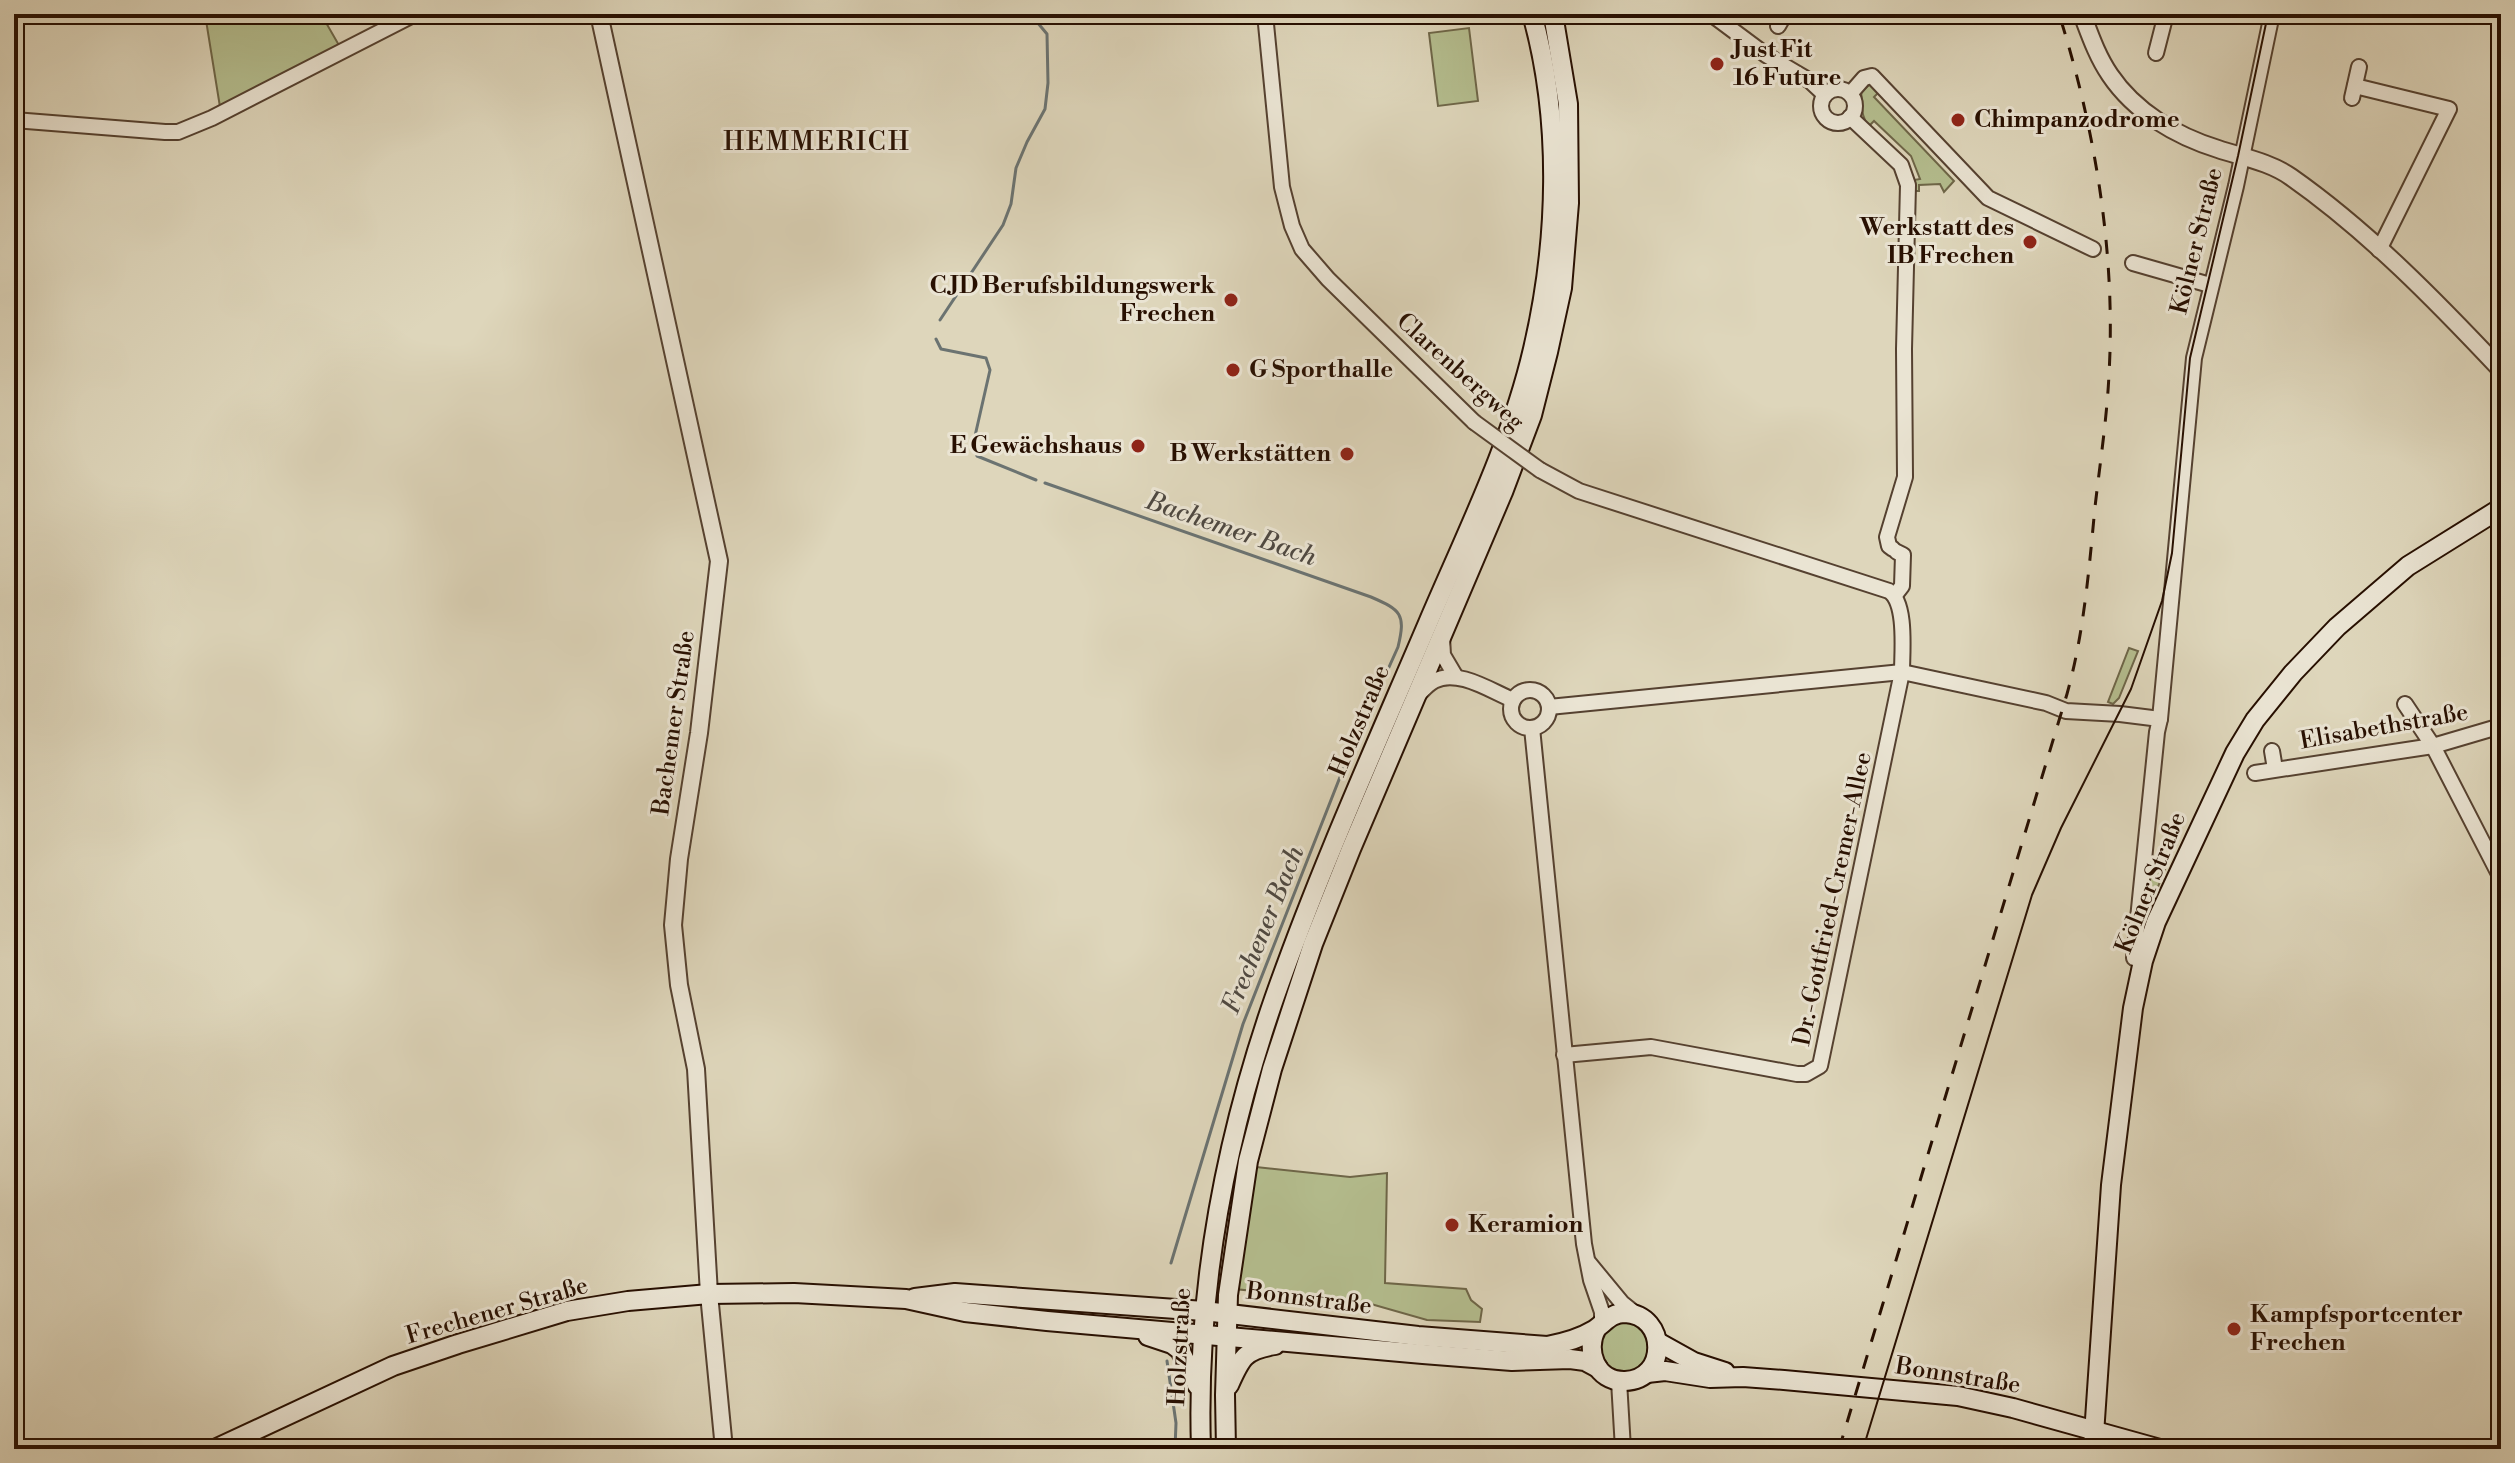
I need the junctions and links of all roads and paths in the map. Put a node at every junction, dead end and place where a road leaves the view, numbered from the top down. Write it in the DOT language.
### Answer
graph roads {
  1 [pos="415,14"];
  2 [pos="599,14"];
  3 [pos="1265,14"];
  4 [pos="1532,14"];
  5 [pos="1711,14"];
  6 [pos="2082,14"];
  7 [pos="2166,14"];
  8 [pos="2272,14"];
  9 [pos="1556,19"];
  10 [pos="2156,53"];
  11 [pos="2359,67"];
  12 [pos="1850,94"];
  13 [pos="1825,95"];
  14 [pos="1850,117"];
  15 [pos="14,120"];
  16 [pos="2242,157"];
  17 [pos="2093,249"];
  18 [pos="2379,250"];
  19 [pos="2133,263"];
  20 [pos="2210,285"];
  21 [pos="2501,370"];
  22 [pos="2501,508"];
  23 [pos="1888,592"];
  24 [pos="1442,635"];
  25 [pos="1902,672"];
  26 [pos="1456,677"];
  27 [pos="1415,698"];
  28 [pos="1513,700"];
  29 [pos="2405,704"];
  30 [pos="1549,707"];
  31 [pos="2160,719"];
  32 [pos="2501,726"];
  33 [pos="1532,728"];
  34 [pos="2433,746"];
  35 [pos="2272,751"];
  36 [pos="2275,769"];
  37 [pos="2255,773"];
  38 [pos="2501,878"];
  39 [pos="2134,958"];
  40 [pos="1564,1055"];
  41 [pos="1588,1263"];
  42 [pos="709,1294"];
  43 [pos="906,1299"];
  44 [pos="1204,1311"];
  45 [pos="1226,1313"];
  46 [pos="1638,1316"];
  47 [pos="1600,1324"];
  48 [pos="1135,1329"];
  49 [pos="1203,1334"];
  50 [pos="1225,1335"];
  51 [pos="1658,1342"];
  52 [pos="1290,1343"];
  53 [pos="1598,1368"];
  54 [pos="1647,1373"];
  55 [pos="1743,1377"];
  56 [pos="1619,1381"];
  57 [pos="1199,1389"];
  58 [pos="1225,1395"];
  59 [pos="2094,1440"];
  60 [pos="215,1449"];
  61 [pos="724,1449"];
  62 [pos="1201,1449"];
  63 [pos="1226,1449"];
  64 [pos="1623,1449"];
  65 [pos="2160,1449"];
  1 -- 15 [label="street"];
  2 -- 42 [label="street, Bachemer Straße"];
  3 -- 23 [label="street, Clarenbergweg, bridge"];
  4 -- 44 [label="main road, Holzstraße"];
  5 -- 13 [label="street"];
  6 -- 16 [label="street"];
  7 -- 10 [label="street"];
  8 -- 16 [label="street, Kölner Straße"];
  9 -- 24 [label="main road, Holzstraße"];
  11 -- 18 [label="street"];
  12 -- 13 [label="street"];
  12 -- 14 [label="street"];
  12 -- 17 [label="street"];
  13 -- 14 [label="street"];
  14 -- 23 [label="street"];
  16 -- 18 [label="street"];
  16 -- 20 [label="street, Kölner Straße"];
  18 -- 21 [label="street"];
  19 -- 20 [label="street"];
  20 -- 31 [label="street, Kölner Straße"];
  22 -- 59 [label="main road, Kölner Straße"];
  23 -- 25 [label="street, Dr.-Gottfried-Cremer-Allee"];
  24 -- 26 [label="street"];
  24 -- 27 [label="main road, Holzstraße"];
  25 -- 30 [label="street"];
  25 -- 31 [label="street"];
  25 -- 40 [label="street, Dr.-Gottfried-Cremer-Allee"];
  26 -- 27 [label="street"];
  26 -- 28 [label="street"];
  27 -- 45 [label="main road, Holzstraße"];
  28 -- 30 [label="street"];
  28 -- 33 [label="street"];
  29 -- 34 [label="street"];
  30 -- 33 [label="street"];
  31 -- 39 [label="street, Kölner Straße"];
  32 -- 34 [label="street, Elisabethstraße"];
  33 -- 40 [label="street"];
  34 -- 36 [label="street, Elisabethstraße"];
  34 -- 38 [label="street"];
  35 -- 36 [label="street, Elisabethstraße"];
  36 -- 37 [label="street, Elisabethstraße"];
  40 -- 41 [label="street"];
  41 -- 46 [label="street"];
  41 -- 47 [label="street"];
  42 -- 43 [label="main road, Frechener Straße"];
  42 -- 60 [label="main road, Frechener Straße"];
  42 -- 61 [label="street, Bachemer Straße"];
  43 -- 44 [label="main road, Frechener Straße"];
  43 -- 48 [label="main road, Frechener Straße"];
  44 -- 45 [label="main road, Bonnstraße"];
  44 -- 49 [label="main road, Holzstraße"];
  45 -- 47 [label="main road, Bonnstraße"];
  45 -- 50 [label="main road, Holzstraße"];
  46 -- 47 [label="main road"];
  46 -- 51 [label="main road"];
  47 -- 53 [label="main road"];
  48 -- 49 [label="main road, Frechener Straße"];
  48 -- 57 [label="main road"];
  49 -- 50 [label="main road, Bonnstraße"];
  49 -- 57 [label="main road, Holzstraße"];
  50 -- 52 [label="main road, Bonnstraße"];
  50 -- 58 [label="main road, Holzstraße"];
  51 -- 54 [label="main road"];
  51 -- 55 [label="main road, Bonnstraße"];
  52 -- 53 [label="main road, Bonnstraße"];
  52 -- 58 [label="main road"];
  53 -- 56 [label="main road"];
  54 -- 55 [label="main road, Bonnstraße"];
  54 -- 56 [label="main road"];
  55 -- 59 [label="main road, Bonnstraße"];
  56 -- 64 [label="street"];
  57 -- 62 [label="main road, Holzstraße"];
  58 -- 63 [label="main road, Holzstraße"];
  59 -- 65 [label="main road, Bonnstraße"];
}
